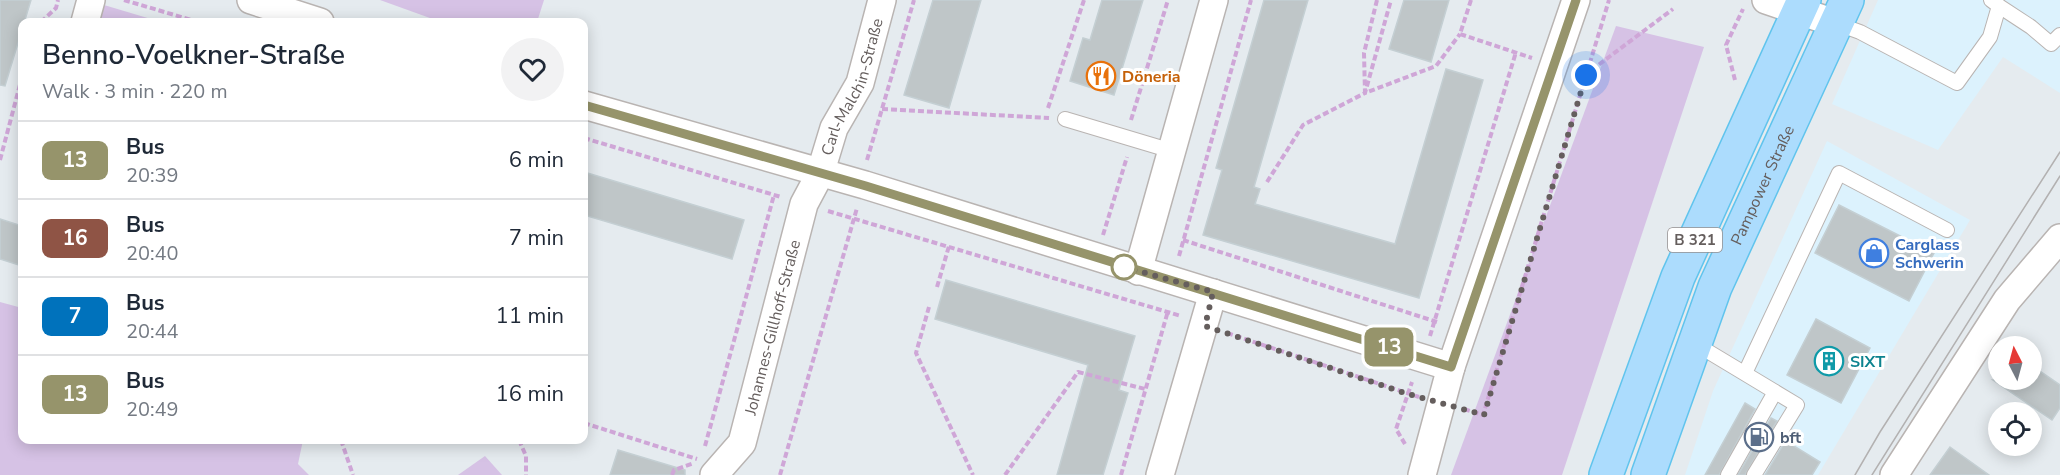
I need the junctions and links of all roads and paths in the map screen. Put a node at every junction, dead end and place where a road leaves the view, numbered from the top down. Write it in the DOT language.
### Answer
graph roads {
  1 [pos="57,0"];
  2 [pos="91,0"];
  3 [pos="124,0"];
  4 [pos="251,0"];
  5 [pos="882,0"];
  6 [pos="914,0"];
  7 [pos="1084,0"];
  8 [pos="1214,0"];
  9 [pos="1251,0"];
  10 [pos="1377,0"];
  11 [pos="1391,0"];
  12 [pos="1576,0"];
  13 [pos="1609,0"];
  14 [pos="1766,0"];
  15 [pos="1995,3"];
  16 [pos="1801,5"];
  17 [pos="1841,12"];
  18 [pos="45,18"];
  19 [pos="86,18"];
  20 [pos="185,18"];
  21 [pos="307,18"];
  22 [pos="1460,34"];
  23 [pos="2060,34"];
  24 [pos="1516,52"];
  25 [pos="18,92"];
  26 [pos="1365,93"];
  27 [pos="588,106"];
  28 [pos="882,109"];
  29 [pos="1045,118"];
  30 [pos="1065,119"];
  31 [pos="588,139"];
  32 [pos="1172,151"];
  33 [pos="0,159"];
  34 [pos="820,174"];
  35 [pos="1267,182"];
  36 [pos="866,186"];
  37 [pos="774,195"];
  38 [pos="804,204"];
  39 [pos="853,219"];
  40 [pos="1947,230"];
  41 [pos="2060,238"];
  42 [pos="1183,240"];
  43 [pos="949,246"];
  44 [pos="1138,271"];
  45 [pos="1172,279"];
  46 [pos="937,287"];
  47 [pos="1213,292"];
  48 [pos="930,307"];
  49 [pos="1168,311"];
  50 [pos="1436,321"];
  51 [pos="1205,326"];
  52 [pos="1464,330"];
  53 [pos="1694,343"];
  54 [pos="1421,357"];
  55 [pos="1451,367"];
  56 [pos="1745,373"];
  57 [pos="1145,389"];
  58 [pos="1775,392"];
  59 [pos="1408,394"];
  60 [pos="1441,403"];
  61 [pos="588,425"];
  62 [pos="342,444"];
  63 [pos="520,444"];
  64 [pos="1416,463"];
  65 [pos="719,469"];
  66 [pos="353,475"];
  67 [pos="526,475"];
  68 [pos="672,475"];
  69 [pos="780,475"];
  70 [pos="973,475"];
  71 [pos="1005,475"];
  72 [pos="1121,475"];
  73 [pos="1160,475"];
  74 [pos="1606,475"];
  75 [pos="1648,475"];
  76 [pos="1728,475"];
  77 [pos="1754,475"];
  78 [pos="1894,475"];
  1 -- 18 [label="path"];
  2 -- 19 [label="street"];
  3 -- 20 [label="path"];
  4 -- 21 [label="street"];
  5 -- 34 [label="street, Carl-Malchin-Straße"];
  6 -- 28 [label="path"];
  7 -- 29 [label="path"];
  8 -- 32 [label="street"];
  9 -- 42 [label="path"];
  10 -- 26 [label="path"];
  11 -- 26 [label="path"];
  12 -- 52 [label="street"];
  13 -- 60 [label="path"];
  14 -- 16 [label="street"];
  15 -- 17 [label="lane"];
  15 -- 23 [label="lane"];
  16 -- 17 [label="street"];
  16 -- 74 [label="main road, B 321"];
  17 -- 53 [label="main road, Pampower Straße / B 321"];
  22 -- 26 [label="path"];
  24 -- 50 [label="path"];
  25 -- 33 [label="path"];
  26 -- 35 [label="path"];
  27 -- 34 [label="street"];
  28 -- 29 [label="path"];
  28 -- 36 [label="path"];
  29 -- 30 [label="path"];
  30 -- 32 [label="lane"];
  31 -- 37 [label="path"];
  32 -- 44 [label="street"];
  34 -- 36 [label="street"];
  34 -- 38 [label="street, Johannes-Gillhoff-Straße"];
  36 -- 39 [label="path"];
  36 -- 44 [label="street"];
  37 -- 38 [label="path"];
  37 -- 65 [label="path"];
  38 -- 39 [label="path"];
  38 -- 65 [label="street, Johannes-Gillhoff-Straße"];
  39 -- 43 [label="path"];
  39 -- 69 [label="path"];
  40 -- 56 [label="lane"];
  41 -- 78 [label="street"];
  42 -- 45 [label="path"];
  42 -- 50 [label="path"];
  43 -- 46 [label="path"];
  43 -- 49 [label="path"];
  44 -- 45 [label="street"];
  45 -- 47 [label="street"];
  47 -- 51 [label="street"];
  47 -- 54 [label="street"];
  48 -- 70 [label="path"];
  49 -- 51 [label="path"];
  49 -- 57 [label="path"];
  50 -- 52 [label="path"];
  50 -- 54 [label="path"];
  51 -- 59 [label="path"];
  51 -- 73 [label="street"];
  52 -- 55 [label="street"];
  53 -- 56 [label="lane"];
  53 -- 75 [label="main road, Pampower Straße / B 321"];
  54 -- 55 [label="street"];
  54 -- 59 [label="path"];
  55 -- 60 [label="street"];
  56 -- 58 [label="lane"];
  57 -- 71 [label="path"];
  57 -- 72 [label="path"];
  58 -- 76 [label="lane"];
  58 -- 77 [label="lane"];
  59 -- 60 [label="path"];
  59 -- 64 [label="path"];
  60 -- 64 [label="street"];
  61 -- 65 [label="path"];
  62 -- 66 [label="path"];
  63 -- 67 [label="path"];
  65 -- 68 [label="path"];
}
